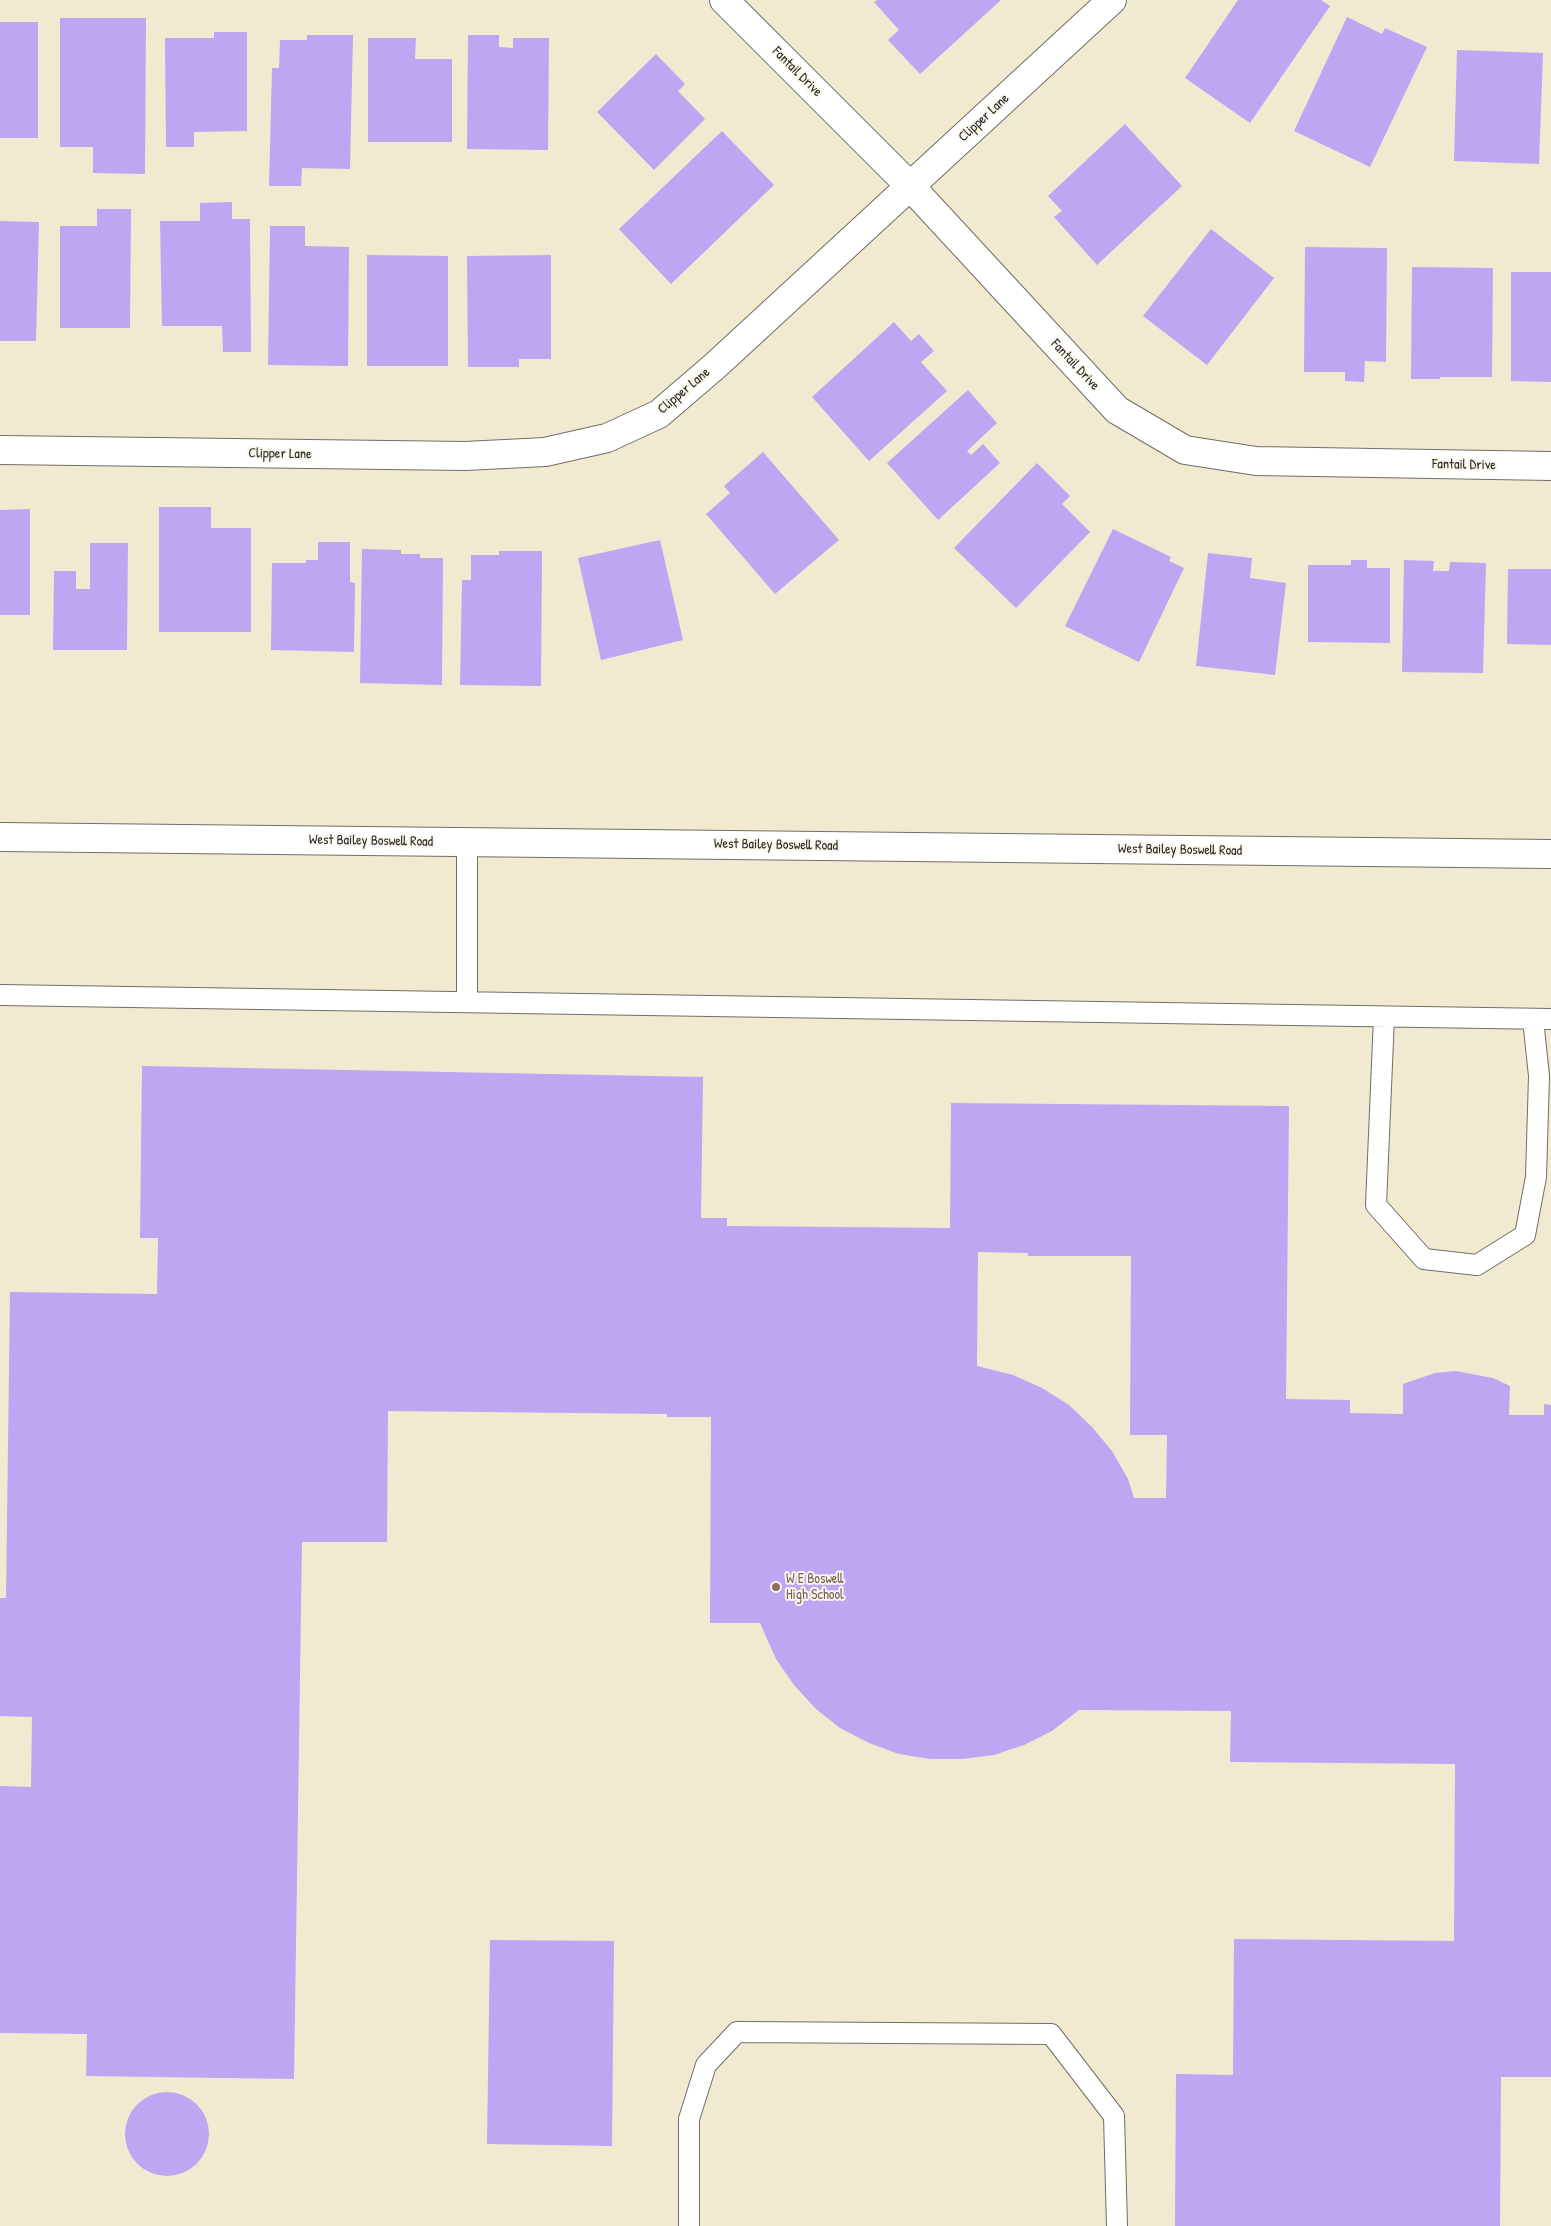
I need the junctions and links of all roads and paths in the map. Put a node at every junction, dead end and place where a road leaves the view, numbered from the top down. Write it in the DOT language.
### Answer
graph roads {
  1 [pos="724,0"];
  2 [pos="1112,0"];
  3 [pos="910,186"];
  4 [pos="0,450"];
  5 [pos="1551,466"];
  6 [pos="0,837"];
  7 [pos="466,842"];
  8 [pos="1551,854"];
  9 [pos="0,995"];
  10 [pos="466,1002"];
  11 [pos="1384,1016"];
  12 [pos="1542,1019"];
  13 [pos="689,2226"];
  14 [pos="1116,2226"];
  1 -- 3 [label="street, Fantail Drive"];
  2 -- 3 [label="street, Clipper Lane"];
  3 -- 4 [label="street, Clipper Lane"];
  3 -- 5 [label="street, Fantail Drive"];
  6 -- 7 [label="street, West Bailey Boswell Road"];
  7 -- 8 [label="street, West Bailey Boswell Road"];
  7 -- 10 [label="lane"];
  9 -- 10 [label="lane"];
  10 -- 11 [label="lane"];
  11 -- 12 [label="lane"];
  11 -- 12 [label="lane"];
  13 -- 14 [label="lane"];
}
